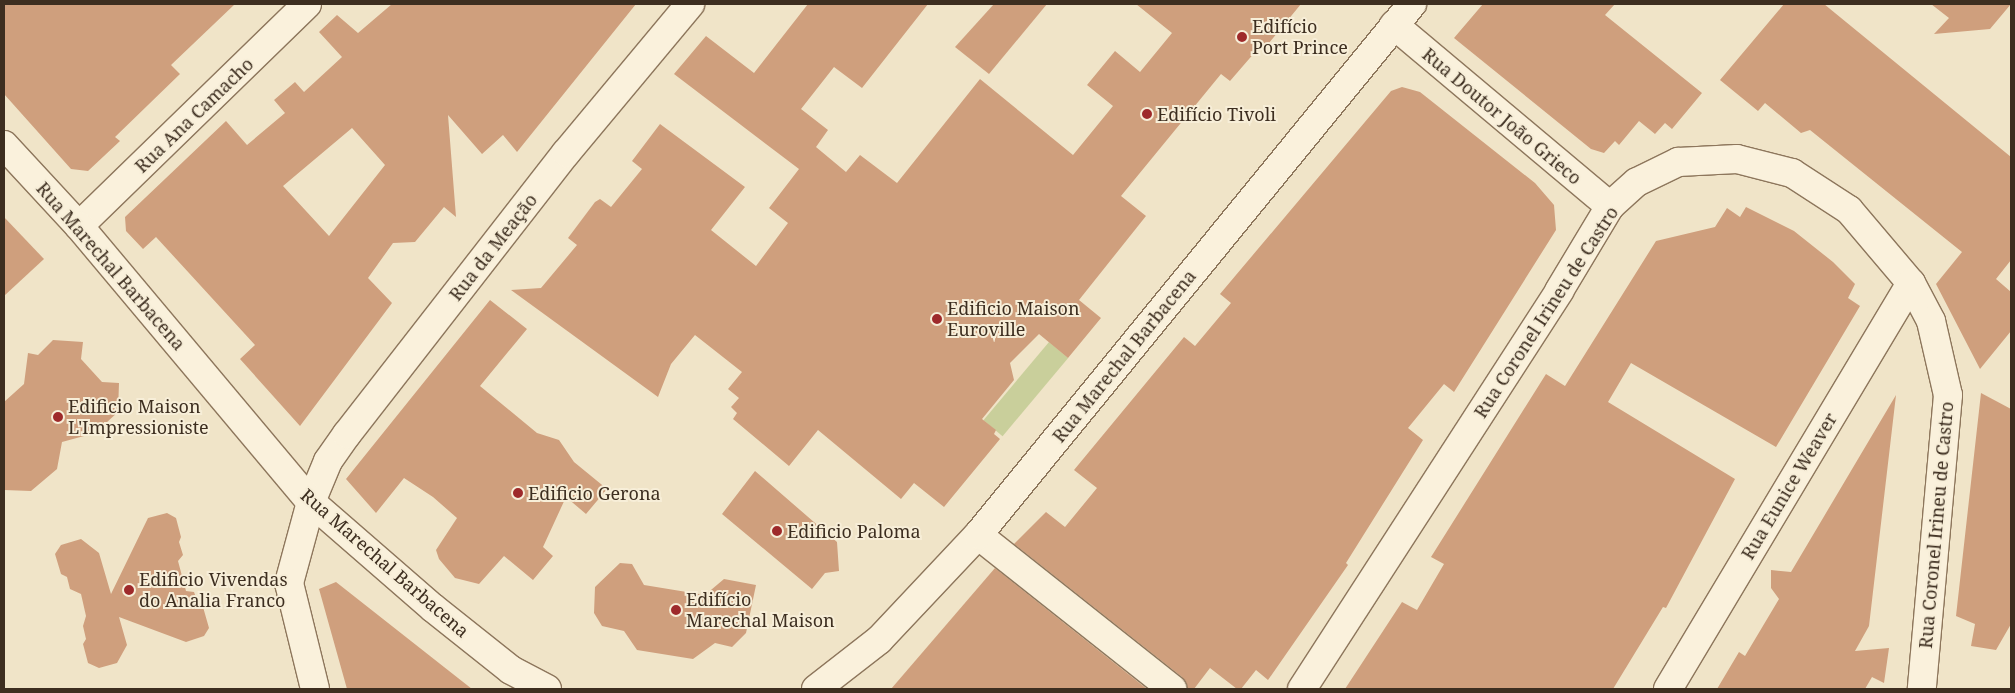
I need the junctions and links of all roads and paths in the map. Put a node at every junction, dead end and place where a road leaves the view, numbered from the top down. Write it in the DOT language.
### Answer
graph roads {
  1 [pos="308,4"];
  2 [pos="690,4"];
  3 [pos="1412,4"];
  4 [pos="1394,25"];
  5 [pos="4,145"];
  6 [pos="1610,206"];
  7 [pos="79,226"];
  8 [pos="1911,283"];
  9 [pos="311,502"];
  10 [pos="978,535"];
  11 [pos="315,689"];
  12 [pos="547,689"];
  13 [pos="816,689"];
  14 [pos="1172,689"];
  15 [pos="1302,689"];
  16 [pos="1668,689"];
  17 [pos="1922,689"];
  1 -- 7 [label="street, Rua Ana Camacho"];
  2 -- 9 [label="street, Rua da Meação"];
  3 -- 4 [label="street, Rua Marechal Barbacena"];
  4 -- 6 [label="street, Rua Doutor João Grieco"];
  4 -- 10 [label="street, Rua Marechal Barbacena"];
  5 -- 7 [label="street, Rua Marechal Barbacena"];
  6 -- 8 [label="street, Rua Coronel Irineu de Castro"];
  6 -- 15 [label="street, Rua Coronel Irineu de Castro"];
  7 -- 9 [label="street, Rua Marechal Barbacena"];
  8 -- 16 [label="street, Rua Eunice Weaver"];
  8 -- 17 [label="street, Rua Coronel Irineu de Castro"];
  9 -- 11 [label="street, Rua da Meação"];
  9 -- 12 [label="street, Rua Marechal Barbacena"];
  10 -- 13 [label="street, Rua Marechal Barbacena"];
  10 -- 14 [label="street"];
}
